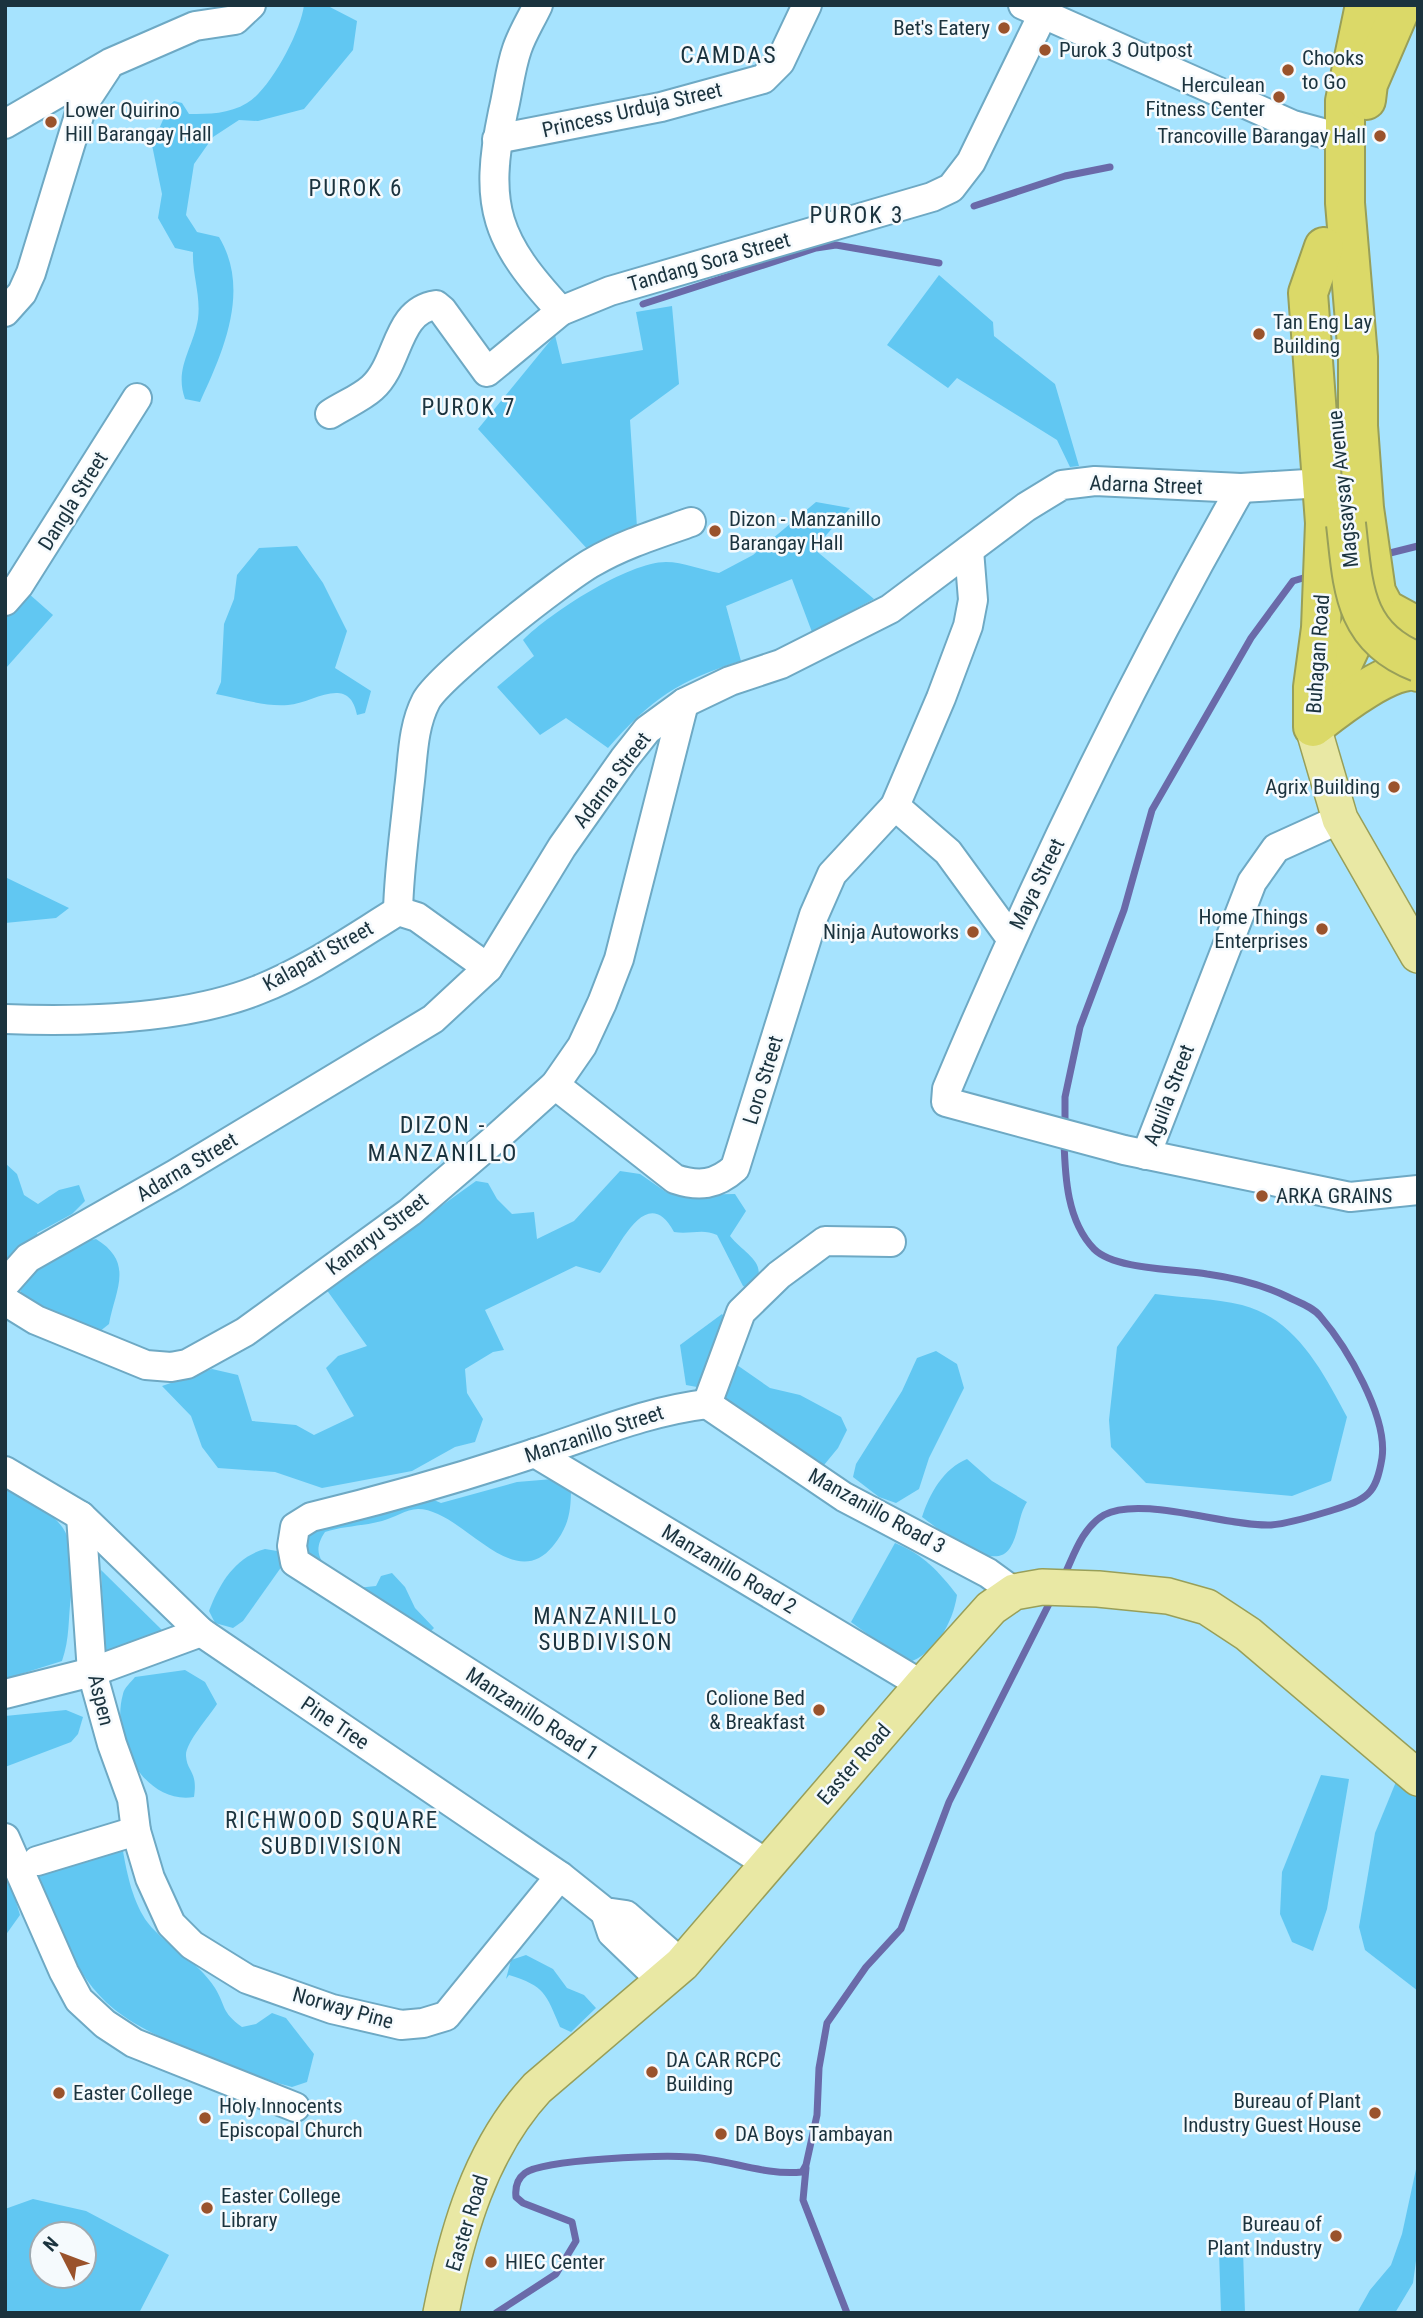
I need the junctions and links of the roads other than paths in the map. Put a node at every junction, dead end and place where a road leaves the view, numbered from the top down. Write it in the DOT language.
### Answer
graph roads {
  1 [pos="251,5"];
  2 [pos="538,5"];
  3 [pos="807,5"];
  4 [pos="1369,9"];
  5 [pos="1033,10"];
  6 [pos="110,63"];
  7 [pos="5,124"];
  8 [pos="1326,134"];
  9 [pos="497,139"];
  10 [pos="1334,274"];
  11 [pos="561,311"];
  12 [pos="5,312"];
  13 [pos="1358,357"];
  14 [pos="136,398"];
  15 [pos="330,414"];
  16 [pos="1323,483"];
  17 [pos="1241,488"];
  18 [pos="1365,518"];
  19 [pos="691,522"];
  20 [pos="1325,527"];
  21 [pos="969,550"];
  22 [pos="1374,583"];
  23 [pos="5,601"];
  24 [pos="1414,626"];
  25 [pos="1418,662"];
  26 [pos="1344,663"];
  27 [pos="1418,672"];
  28 [pos="1313,687"];
  29 [pos="684,703"];
  30 [pos="1313,727"];
  31 [pos="895,806"];
  32 [pos="1340,819"];
  33 [pos="398,911"];
  34 [pos="1010,937"];
  35 [pos="1418,955"];
  36 [pos="488,968"];
  37 [pos="5,1019"];
  38 [pos="555,1085"];
  39 [pos="1146,1155"];
  40 [pos="1418,1190"];
  41 [pos="891,1242"];
  42 [pos="5,1284"];
  43 [pos="5,1301"];
  44 [pos="707,1404"];
  45 [pos="535,1453"];
  46 [pos="5,1471"];
  47 [pos="81,1516"];
  48 [pos="295,1562"];
  49 [pos="1014,1592"];
  50 [pos="201,1632"];
  51 [pos="92,1672"];
  52 [pos="922,1685"];
  53 [pos="5,1694"];
  54 [pos="1418,1778"];
  55 [pos="136,1830"];
  56 [pos="5,1838"];
  57 [pos="37,1861"];
  58 [pos="769,1865"];
  59 [pos="560,1876"];
  60 [pos="150,1878"];
  61 [pos="673,1973"];
  62 [pos="295,2107"];
  63 [pos="441,2313"];
  1 -- 6 [label="street"];
  2 -- 9 [label="street"];
  3 -- 9 [label="street, Princess Urduja Street"];
  4 -- 8 [label="highway, Magsaysay Avenue"];
  4 -- 10 [label="highway, Magsaysay Avenue"];
  4 -- 13 [label="highway"];
  5 -- 8 [label="street"];
  5 -- 11 [label="street, Tandang Sora Street"];
  6 -- 7 [label="street"];
  6 -- 12 [label="street"];
  8 -- 10 [label="highway, Magsaysay Avenue"];
  9 -- 11 [label="street"];
  10 -- 13 [label="highway, Magsaysay Avenue"];
  10 -- 16 [label="highway, Buhagan Road"];
  10 -- 25 [label="highway, Magsaysay Avenue, bridge"];
  11 -- 15 [label="street, Tandang Sora Street"];
  13 -- 18 [label="highway, Magsaysay Avenue"];
  14 -- 23 [label="street, Dangla Street"];
  16 -- 17 [label="street, Adarna Street"];
  16 -- 20 [label="highway, Buhagan Road"];
  17 -- 21 [label="street, Adarna Street"];
  17 -- 34 [label="street, Maya Street"];
  18 -- 20 [label="highway"];
  18 -- 22 [label="highway, Magsaysay Avenue"];
  19 -- 33 [label="street"];
  20 -- 28 [label="highway, Buhagan Road"];
  21 -- 29 [label="street, Adarna Street"];
  21 -- 31 [label="street, Loro Street"];
  22 -- 24 [label="highway, Magsaysay Avenue"];
  22 -- 26 [label="highway"];
  24 -- 26 [label="highway"];
  26 -- 28 [label="highway"];
  26 -- 30 [label="highway"];
  27 -- 30 [label="highway"];
  28 -- 30 [label="highway, Buhagan Road"];
  29 -- 36 [label="street, Adarna Street"];
  29 -- 38 [label="street, Kanaryu Street"];
  30 -- 32 [label="main road, Buhagan Road"];
  31 -- 34 [label="street"];
  31 -- 38 [label="street, Loro Street"];
  32 -- 35 [label="main road, Buhagan Road"];
  32 -- 39 [label="street, Aguila Street"];
  33 -- 36 [label="street, Kalapati Street"];
  33 -- 37 [label="street, Kalapati Street"];
  34 -- 39 [label="street, Maya Street"];
  36 -- 42 [label="street, Adarna Street"];
  38 -- 43 [label="street, Kanaryu Street"];
  39 -- 40 [label="street, Aguila Street"];
  41 -- 44 [label="street"];
  44 -- 45 [label="street, Manzanillo Street"];
  44 -- 49 [label="street, Manzanillo Road 3"];
  45 -- 48 [label="street, Manzanillo Street"];
  45 -- 52 [label="street, Manzanillo Road 2"];
  46 -- 47 [label="street, Pine Tree"];
  47 -- 50 [label="street, Pine Tree"];
  47 -- 51 [label="street, Aspen"];
  48 -- 58 [label="street, Manzanillo Road 1"];
  49 -- 52 [label="main road, Easter Road"];
  49 -- 54 [label="main road, Easter Road"];
  50 -- 51 [label="street"];
  50 -- 59 [label="street, Pine Tree"];
  51 -- 53 [label="street"];
  51 -- 55 [label="street, Aspen"];
  52 -- 58 [label="main road, Easter Road"];
  55 -- 57 [label="street"];
  55 -- 60 [label="street, Aspen"];
  56 -- 62 [label="street"];
  58 -- 61 [label="main road, Easter Road"];
  59 -- 60 [label="street, Norway Pine"];
  59 -- 61 [label="street, Pine Tree"];
  61 -- 63 [label="main road, Easter Road"];
}
